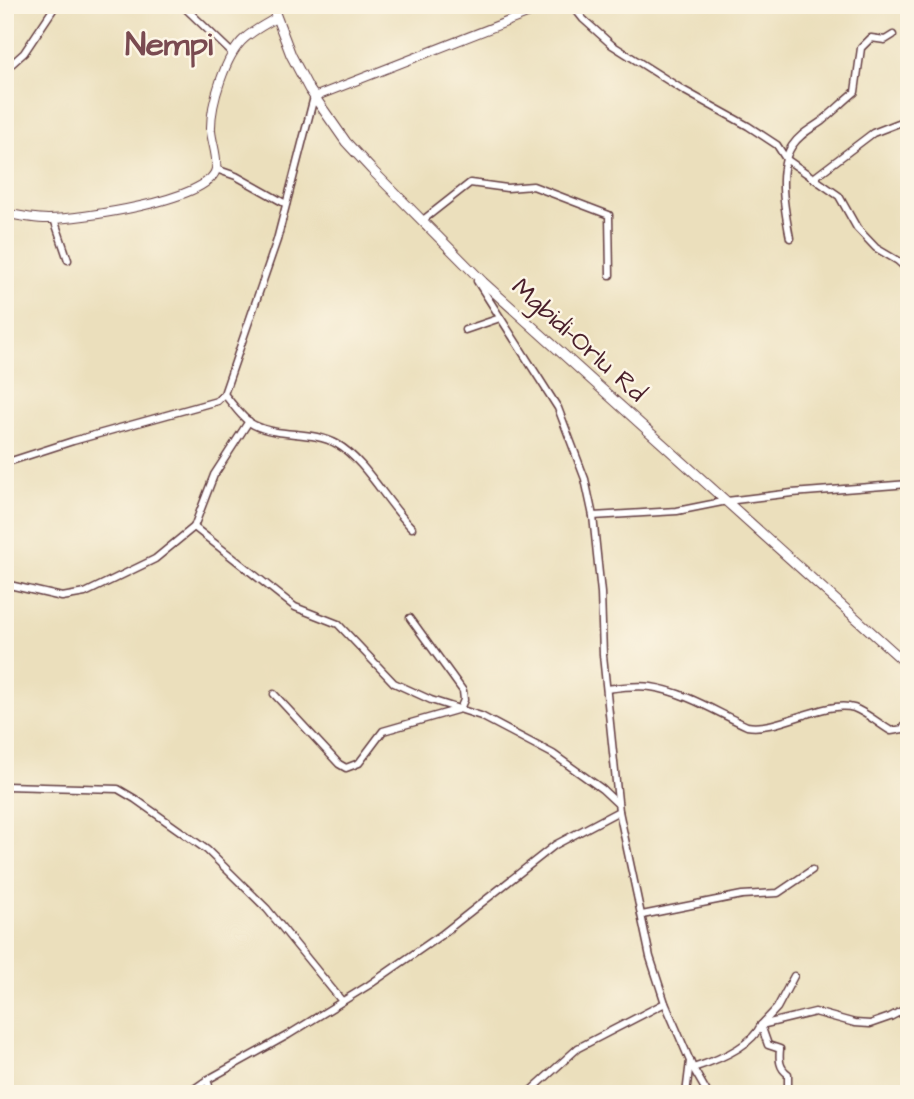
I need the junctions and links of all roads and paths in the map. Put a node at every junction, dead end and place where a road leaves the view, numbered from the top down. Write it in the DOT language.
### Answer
graph roads {
  1 [pos="56,5"];
  2 [pos="182,5"];
  3 [pos="272,5"];
  4 [pos="517,5"];
  5 [pos="550,5"];
  6 [pos="572,5"];
  7 [pos="522,16"];
  8 [pos="276,18"];
  9 [pos="893,35"];
  10 [pos="232,53"];
  11 [pos="5,70"];
  12 [pos="314,97"];
  13 [pos="909,119"];
  14 [pos="786,159"];
  15 [pos="216,169"];
  16 [pos="815,177"];
  17 [pos="286,204"];
  18 [pos="5,213"];
  19 [pos="54,219"];
  20 [pos="424,220"];
  21 [pos="790,238"];
  22 [pos="68,260"];
  23 [pos="469,267"];
  24 [pos="909,271"];
  25 [pos="610,275"];
  26 [pos="500,318"];
  27 [pos="465,330"];
  28 [pos="224,394"];
  29 [pos="249,421"];
  30 [pos="5,463"];
  31 [pos="909,484"];
  32 [pos="727,501"];
  33 [pos="593,516"];
  34 [pos="194,527"];
  35 [pos="412,528"];
  36 [pos="5,584"];
  37 [pos="411,618"];
  38 [pos="909,666"];
  39 [pos="607,689"];
  40 [pos="274,694"];
  41 [pos="460,709"];
  42 [pos="909,719"];
  43 [pos="5,786"];
  44 [pos="618,807"];
  45 [pos="812,870"];
  46 [pos="642,915"];
  47 [pos="794,976"];
  48 [pos="341,1000"];
  49 [pos="665,1003"];
  50 [pos="909,1007"];
  51 [pos="761,1025"];
  52 [pos="690,1060"];
  53 [pos="694,1068"];
  54 [pos="207,1080"];
  55 [pos="187,1094"];
  56 [pos="212,1094"];
  57 [pos="527,1094"];
  58 [pos="686,1094"];
  59 [pos="708,1094"];
  60 [pos="788,1094"];
  1 -- 11 [label="street"];
  2 -- 10 [label="street"];
  3 -- 8 [label="main road, Mgbidi-Orlu Rd"];
  4 -- 7 [label="street"];
  5 -- 7 [label="street"];
  6 -- 14 [label="street"];
  7 -- 12 [label="street"];
  8 -- 10 [label="street"];
  8 -- 12 [label="main road, Mgbidi-Orlu Rd"];
  9 -- 14 [label="street"];
  10 -- 15 [label="street"];
  12 -- 17 [label="street"];
  12 -- 20 [label="main road, Mgbidi-Orlu Rd"];
  13 -- 16 [label="street"];
  14 -- 16 [label="street"];
  14 -- 21 [label="street"];
  15 -- 17 [label="street"];
  15 -- 19 [label="street"];
  16 -- 24 [label="street"];
  17 -- 28 [label="street"];
  18 -- 19 [label="street"];
  19 -- 22 [label="street"];
  20 -- 23 [label="main road, Mgbidi-Orlu Rd"];
  20 -- 25 [label="street"];
  23 -- 26 [label="street"];
  23 -- 32 [label="main road, Mgbidi-Orlu Rd"];
  26 -- 27 [label="street"];
  26 -- 33 [label="street"];
  28 -- 29 [label="street"];
  28 -- 30 [label="street"];
  29 -- 34 [label="street"];
  29 -- 35 [label="street"];
  31 -- 32 [label="street"];
  32 -- 33 [label="street"];
  32 -- 38 [label="main road, Mgbidi-Orlu Rd"];
  33 -- 39 [label="street"];
  34 -- 36 [label="street"];
  34 -- 41 [label="street"];
  37 -- 41 [label="street"];
  39 -- 42 [label="street"];
  39 -- 44 [label="street"];
  40 -- 41 [label="street"];
  41 -- 44 [label="street"];
  43 -- 48 [label="street"];
  44 -- 46 [label="street"];
  44 -- 48 [label="street"];
  45 -- 46 [label="street"];
  46 -- 49 [label="street"];
  47 -- 51 [label="street"];
  48 -- 54 [label="street"];
  49 -- 52 [label="street"];
  49 -- 57 [label="street"];
  50 -- 51 [label="street"];
  51 -- 53 [label="street"];
  51 -- 60 [label="street"];
  52 -- 53 [label="street"];
  52 -- 58 [label="street"];
  53 -- 59 [label="street"];
  54 -- 55 [label="street"];
  54 -- 56 [label="street"];
}
